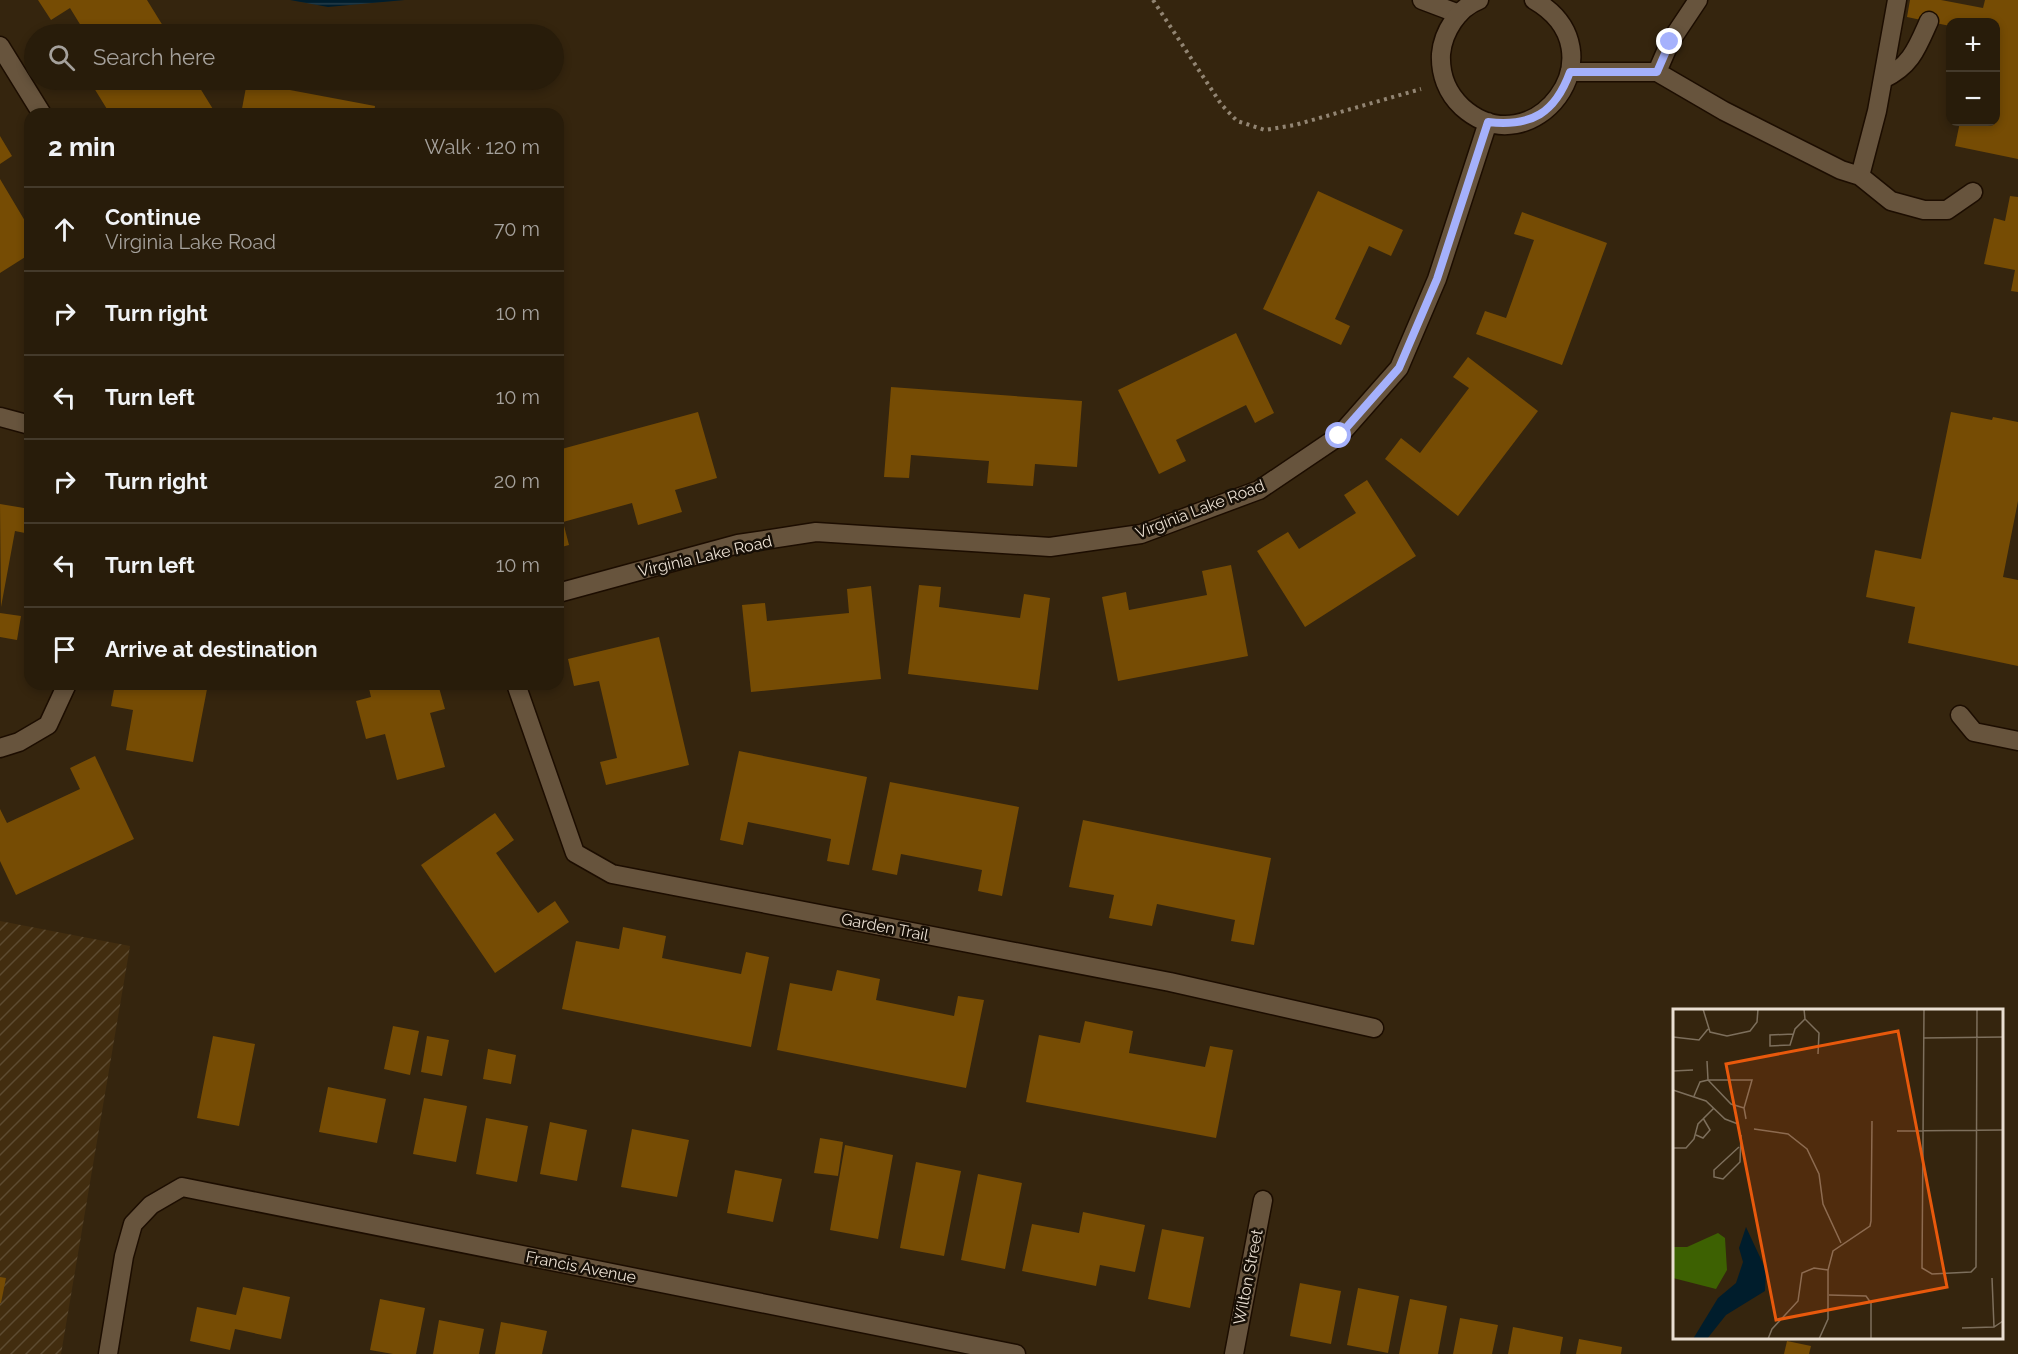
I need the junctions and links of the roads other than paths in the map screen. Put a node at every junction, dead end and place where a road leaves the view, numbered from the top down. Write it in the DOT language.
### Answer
graph roads {
  1 [pos="1422,0"];
  2 [pos="1479,0"];
  3 [pos="1698,0"];
  4 [pos="1897,0"];
  5 [pos="1543,2"];
  6 [pos="1459,14"];
  7 [pos="1929,21"];
  8 [pos="0,46"];
  9 [pos="1570,72"];
  10 [pos="1657,72"];
  11 [pos="1883,79"];
  12 [pos="24,85"];
  13 [pos="27,90"];
  14 [pos="38,108"];
  15 [pos="1488,122"];
  16 [pos="1860,176"];
  17 [pos="1973,192"];
  18 [pos="5,418"];
  19 [pos="24,423"];
  20 [pos="564,591"];
  21 [pos="64,690"];
  22 [pos="518,690"];
  23 [pos="1960,715"];
  24 [pos="2018,741"];
  25 [pos="0,748"];
  26 [pos="1374,1028"];
  27 [pos="1263,1200"];
  28 [pos="108,1354"];
  29 [pos="1016,1354"];
  30 [pos="1234,1354"];
  1 -- 6 [label="street"];
  2 -- 6 [label="street"];
  3 -- 10 [label="street"];
  4 -- 11 [label="street"];
  5 -- 9 [label="street"];
  6 -- 15 [label="street"];
  7 -- 11 [label="street"];
  8 -- 12 [label="street"];
  9 -- 10 [label="street"];
  9 -- 15 [label="street"];
  10 -- 16 [label="street"];
  11 -- 16 [label="street"];
  13 -- 14 [label="street"];
  15 -- 20 [label="street, Virginia Lake Road"];
  16 -- 17 [label="street"];
  18 -- 19 [label="street"];
  21 -- 25 [label="street"];
  22 -- 26 [label="street, Garden Trail"];
  23 -- 24 [label="street"];
  27 -- 30 [label="street, Wilton Street"];
  28 -- 29 [label="street, Francis Avenue"];
}
